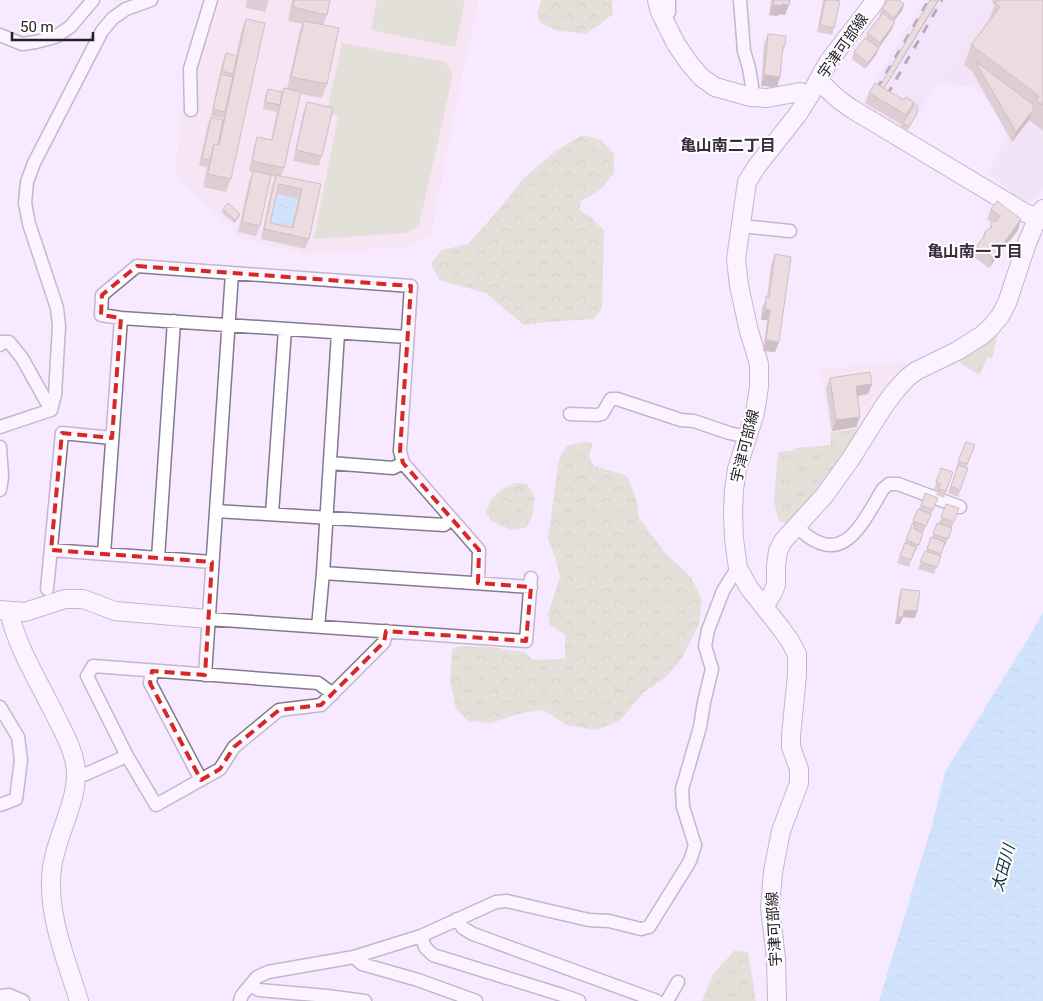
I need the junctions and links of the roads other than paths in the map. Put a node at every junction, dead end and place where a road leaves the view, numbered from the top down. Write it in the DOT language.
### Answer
graph roads {
  1 [pos="93,0"];
  2 [pos="151,0"];
  3 [pos="211,0"];
  4 [pos="657,0"];
  5 [pos="668,0"];
  6 [pos="740,0"];
  7 [pos="876,0"];
  8 [pos="664,22"];
  9 [pos="0,35"];
  10 [pos="814,88"];
  11 [pos="751,98"];
  12 [pos="192,110"];
  13 [pos="1041,213"];
  14 [pos="741,226"];
  15 [pos="790,231"];
  16 [pos="232,273"];
  17 [pos="121,318"];
  18 [pos="174,321"];
  19 [pos="228,324"];
  20 [pos="285,329"];
  21 [pos="338,333"];
  22 [pos="408,337"];
  23 [pos="0,345"];
  24 [pos="51,410"];
  25 [pos="570,414"];
  26 [pos="0,427"];
  27 [pos="748,436"];
  28 [pos="112,438"];
  29 [pos="0,447"];
  30 [pos="330,463"];
  31 [pos="403,463"];
  32 [pos="0,490"];
  33 [pos="960,507"];
  34 [pos="216,510"];
  35 [pos="272,514"];
  36 [pos="326,518"];
  37 [pos="451,519"];
  38 [pos="796,526"];
  39 [pos="51,550"];
  40 [pos="104,554"];
  41 [pos="158,558"];
  42 [pos="212,562"];
  43 [pos="738,568"];
  44 [pos="323,573"];
  45 [pos="478,584"];
  46 [pos="47,589"];
  47 [pos="764,606"];
  48 [pos="4,611"];
  49 [pos="208,619"];
  50 [pos="318,627"];
  51 [pos="386,631"];
  52 [pos="152,671"];
  53 [pos="205,675"];
  54 [pos="333,694"];
  55 [pos="0,709"];
  56 [pos="127,756"];
  57 [pos="76,775"];
  58 [pos="201,780"];
  59 [pos="0,805"];
  60 [pos="457,919"];
  61 [pos="421,936"];
  62 [pos="354,957"];
  63 [pos="678,982"];
  64 [pos="250,985"];
  65 [pos="0,996"];
  66 [pos="23,1001"];
  67 [pos="79,1001"];
  68 [pos="240,1001"];
  69 [pos="365,1001"];
  70 [pos="476,1001"];
  71 [pos="579,1001"];
  72 [pos="657,1001"];
  73 [pos="667,1001"];
  74 [pos="777,1001"];
  1 -- 9 [label="street"];
  2 -- 24 [label="street"];
  3 -- 12 [label="street"];
  4 -- 8 [label="street"];
  5 -- 8 [label="street"];
  6 -- 11 [label="street"];
  7 -- 10 [label="street, 宇津可部線"];
  8 -- 11 [label="street"];
  10 -- 11 [label="street"];
  10 -- 13 [label="street"];
  10 -- 14 [label="street, 宇津可部線"];
  13 -- 38 [label="street"];
  14 -- 15 [label="street"];
  14 -- 27 [label="street, 宇津可部線"];
  16 -- 17 [label="street"];
  16 -- 19 [label="street"];
  16 -- 22 [label="street"];
  17 -- 18 [label="street"];
  17 -- 28 [label="street"];
  18 -- 19 [label="street"];
  18 -- 41 [label="street"];
  19 -- 20 [label="street"];
  19 -- 34 [label="street"];
  20 -- 21 [label="street"];
  20 -- 35 [label="street"];
  21 -- 22 [label="street"];
  21 -- 30 [label="street"];
  22 -- 31 [label="street"];
  23 -- 24 [label="street"];
  24 -- 26 [label="street"];
  25 -- 27 [label="street"];
  27 -- 43 [label="street, 宇津可部線"];
  28 -- 39 [label="street"];
  28 -- 40 [label="street"];
  29 -- 32 [label="street"];
  30 -- 31 [label="street"];
  30 -- 36 [label="street"];
  31 -- 37 [label="street"];
  33 -- 38 [label="street"];
  34 -- 35 [label="street"];
  34 -- 42 [label="street"];
  35 -- 36 [label="street"];
  36 -- 37 [label="street"];
  36 -- 44 [label="street"];
  37 -- 45 [label="street"];
  38 -- 47 [label="street"];
  39 -- 40 [label="street"];
  39 -- 46 [label="street"];
  40 -- 41 [label="street"];
  41 -- 42 [label="street"];
  42 -- 49 [label="street"];
  43 -- 47 [label="street, 宇津可部線"];
  43 -- 60 [label="street"];
  44 -- 45 [label="street"];
  44 -- 50 [label="street"];
  45 -- 51 [label="street"];
  47 -- 74 [label="street, 宇津可部線"];
  48 -- 49 [label="street"];
  48 -- 57 [label="street"];
  49 -- 50 [label="street"];
  49 -- 53 [label="street"];
  50 -- 51 [label="street"];
  51 -- 54 [label="street"];
  52 -- 53 [label="street"];
  52 -- 56 [label="street"];
  52 -- 58 [label="street"];
  53 -- 54 [label="street"];
  54 -- 58 [label="street"];
  55 -- 59 [label="street"];
  56 -- 57 [label="street"];
  56 -- 58 [label="street"];
  57 -- 67 [label="street"];
  60 -- 61 [label="street"];
  60 -- 72 [label="street"];
  61 -- 62 [label="street"];
  61 -- 71 [label="street"];
  62 -- 64 [label="street"];
  62 -- 70 [label="street"];
  63 -- 73 [label="street"];
  64 -- 68 [label="street"];
  64 -- 69 [label="street"];
  65 -- 66 [label="street"];
}
